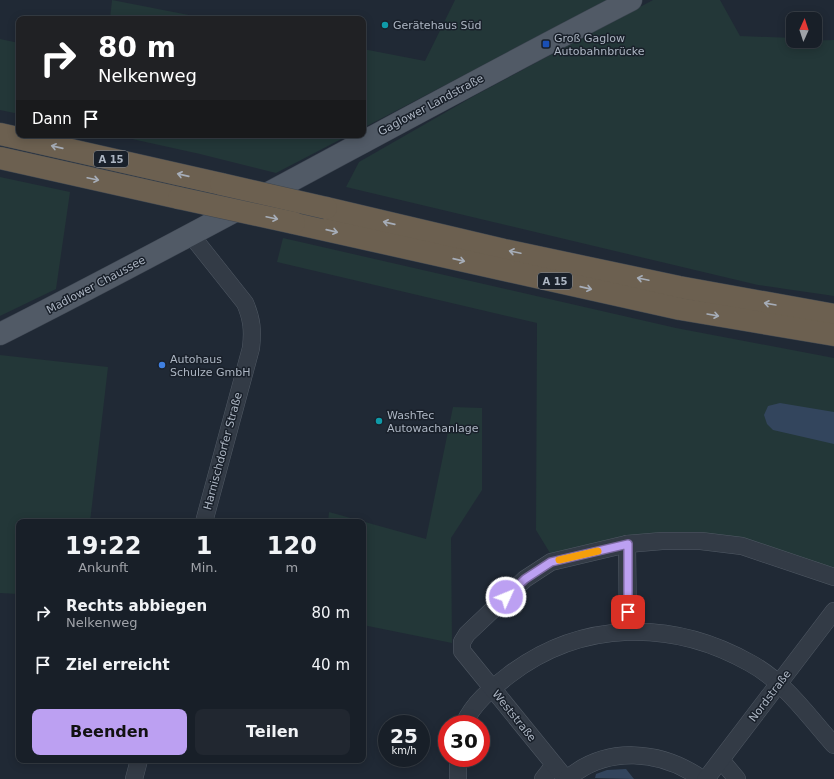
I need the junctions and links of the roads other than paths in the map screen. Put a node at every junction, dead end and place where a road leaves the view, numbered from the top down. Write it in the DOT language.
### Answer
graph roads {
  1 [pos="631,0"];
  2 [pos="0,134"];
  3 [pos="16,138"];
  4 [pos="18,138"];
  5 [pos="0,158"];
  6 [pos="191,235"];
  7 [pos="834,315"];
  8 [pos="0,334"];
  9 [pos="834,335"];
  10 [pos="205,519"];
  11 [pos="628,544"];
  12 [pos="834,577"];
  13 [pos="834,612"];
  14 [pos="628,631"];
  15 [pos="780,683"];
  16 [pos="492,688"];
  17 [pos="470,715"];
  18 [pos="834,745"];
  19 [pos="721,760"];
  20 [pos="138,763"];
  21 [pos="554,765"];
  22 [pos="458,767"];
  23 [pos="134,779"];
  24 [pos="458,779"];
  25 [pos="544,779"];
  26 [pos="567,779"];
  27 [pos="702,779"];
  28 [pos="706,779"];
  29 [pos="736,779"];
  1 -- 6 [label="main road, Gaglower Landstraße"];
  3 -- 2 [label="highway, A 15, one-way, bridge"];
  7 -- 4 [label="highway, A 15, one-way, bridge"];
  5 -- 9 [label="highway, A 15, one-way, bridge"];
  6 -- 8 [label="main road, Madlower Chaussee"];
  6 -- 10 [label="street, Harnischdorfer Straße"];
  11 -- 12 [label="street"];
  11 -- 14 [label="street"];
  11 -- 16 [label="street, Weststraße"];
  13 -- 15 [label="street, Nordstraße"];
  14 -- 15 [label="street"];
  14 -- 16 [label="street"];
  15 -- 18 [label="street"];
  15 -- 19 [label="street, Nordstraße"];
  16 -- 17 [label="street"];
  16 -- 21 [label="street, Weststraße"];
  19 -- 28 [label="street, Nordstraße"];
  19 -- 29 [label="street"];
  20 -- 23 [label="street"];
  21 -- 25 [label="street"];
  21 -- 26 [label="street, Weststraße"];
  22 -- 24 [label="street"];
  26 -- 27 [label="street"];
}
